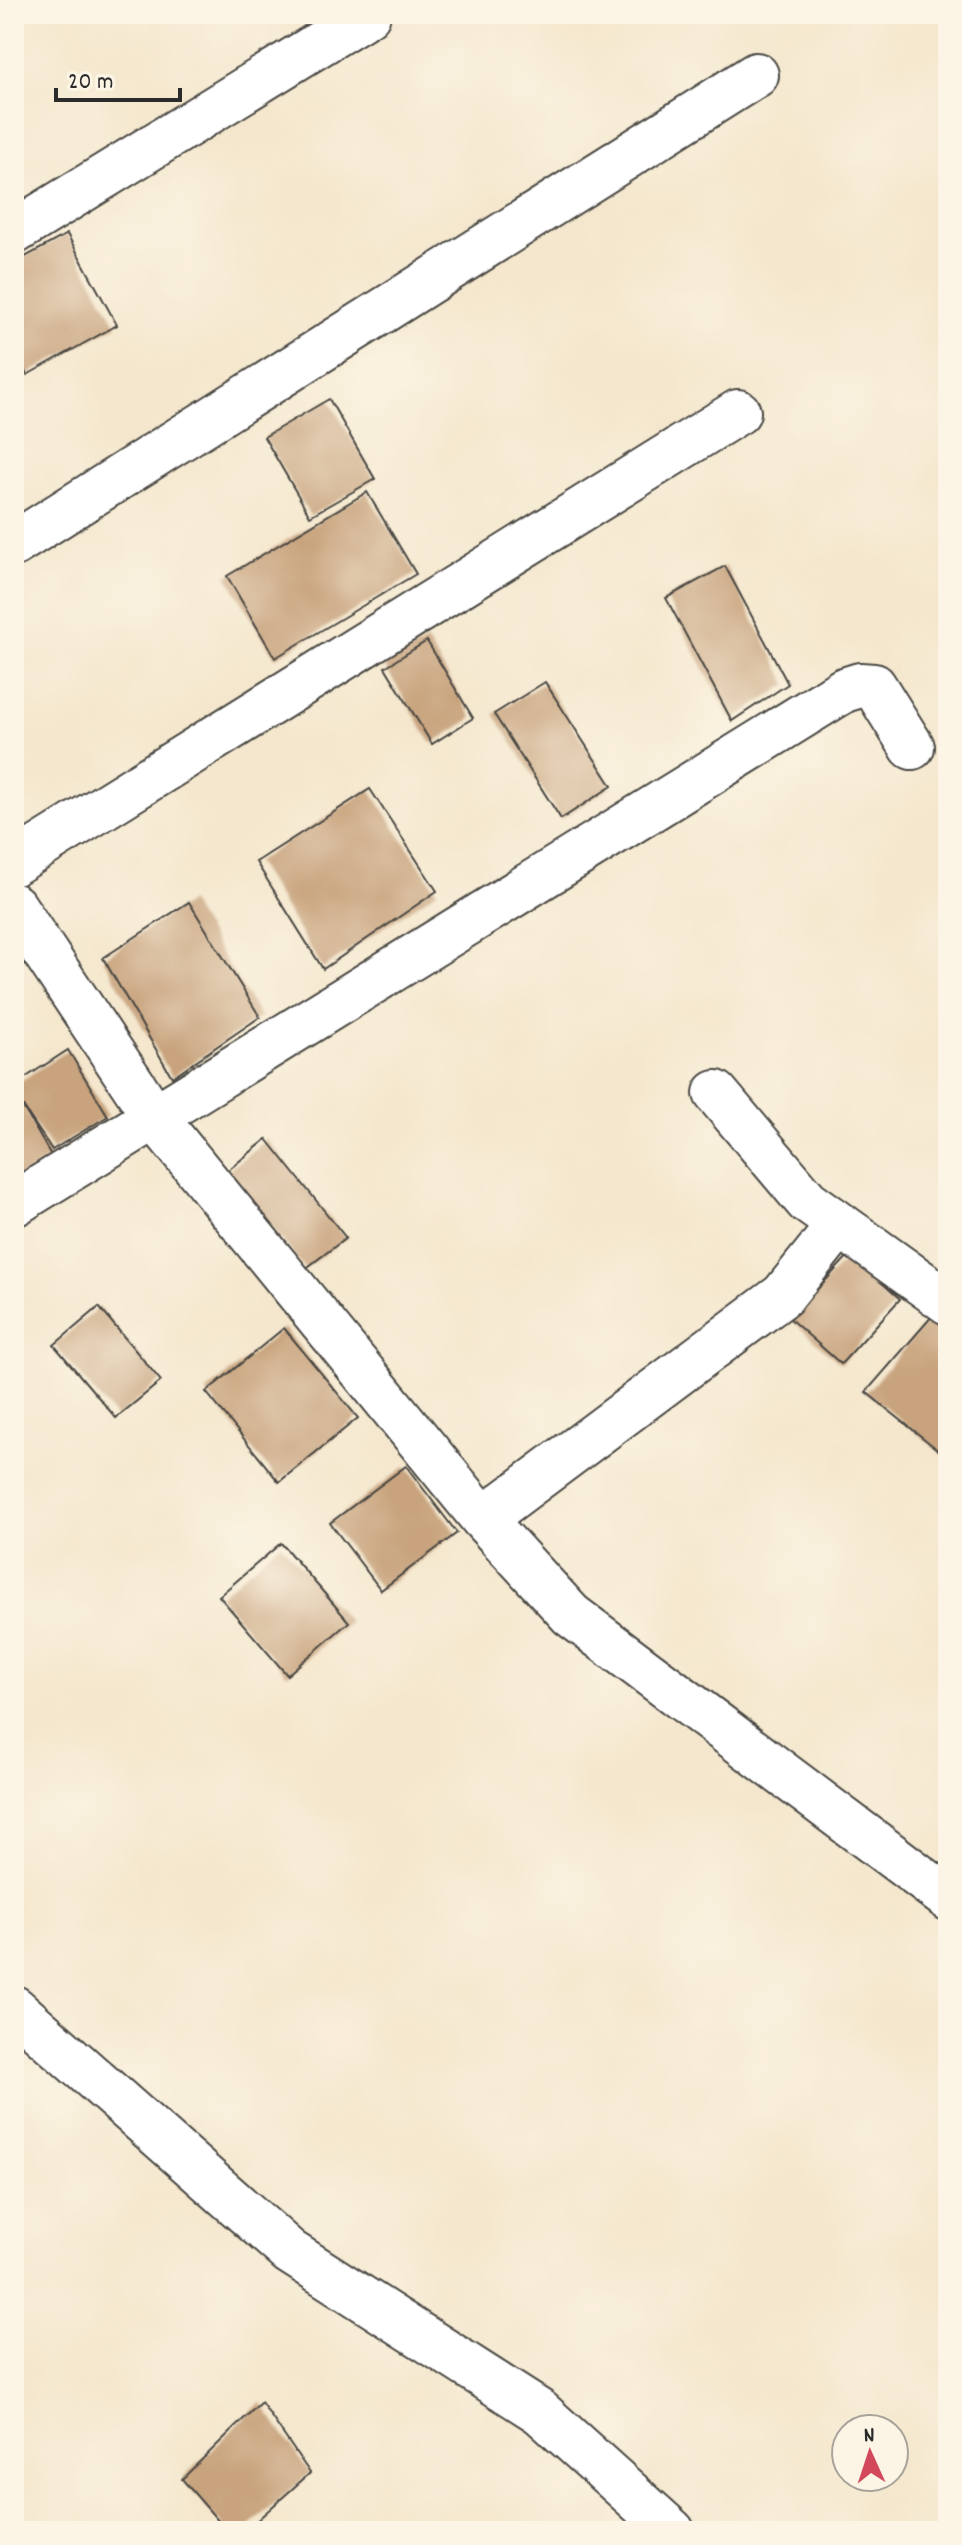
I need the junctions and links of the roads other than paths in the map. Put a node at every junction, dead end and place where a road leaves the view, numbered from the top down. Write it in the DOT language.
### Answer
graph roads {
  1 [pos="368,14"];
  2 [pos="756,75"];
  3 [pos="14,232"];
  4 [pos="738,412"];
  5 [pos="14,544"];
  6 [pos="912,747"];
  7 [pos="14,863"];
  8 [pos="14,906"];
  9 [pos="716,1093"];
  10 [pos="154,1116"];
  11 [pos="14,1204"];
  12 [pos="839,1225"];
  13 [pos="948,1302"];
  14 [pos="483,1519"];
  15 [pos="948,1898"];
  16 [pos="14,2008"];
  17 [pos="672,2531"];
  1 -- 3 [label="street"];
  2 -- 5 [label="street"];
  4 -- 7 [label="street"];
  6 -- 10 [label="street"];
  8 -- 10 [label="street"];
  9 -- 12 [label="street"];
  10 -- 11 [label="street"];
  10 -- 14 [label="street"];
  12 -- 13 [label="street"];
  12 -- 14 [label="street"];
  14 -- 15 [label="street"];
  16 -- 17 [label="street"];
}
